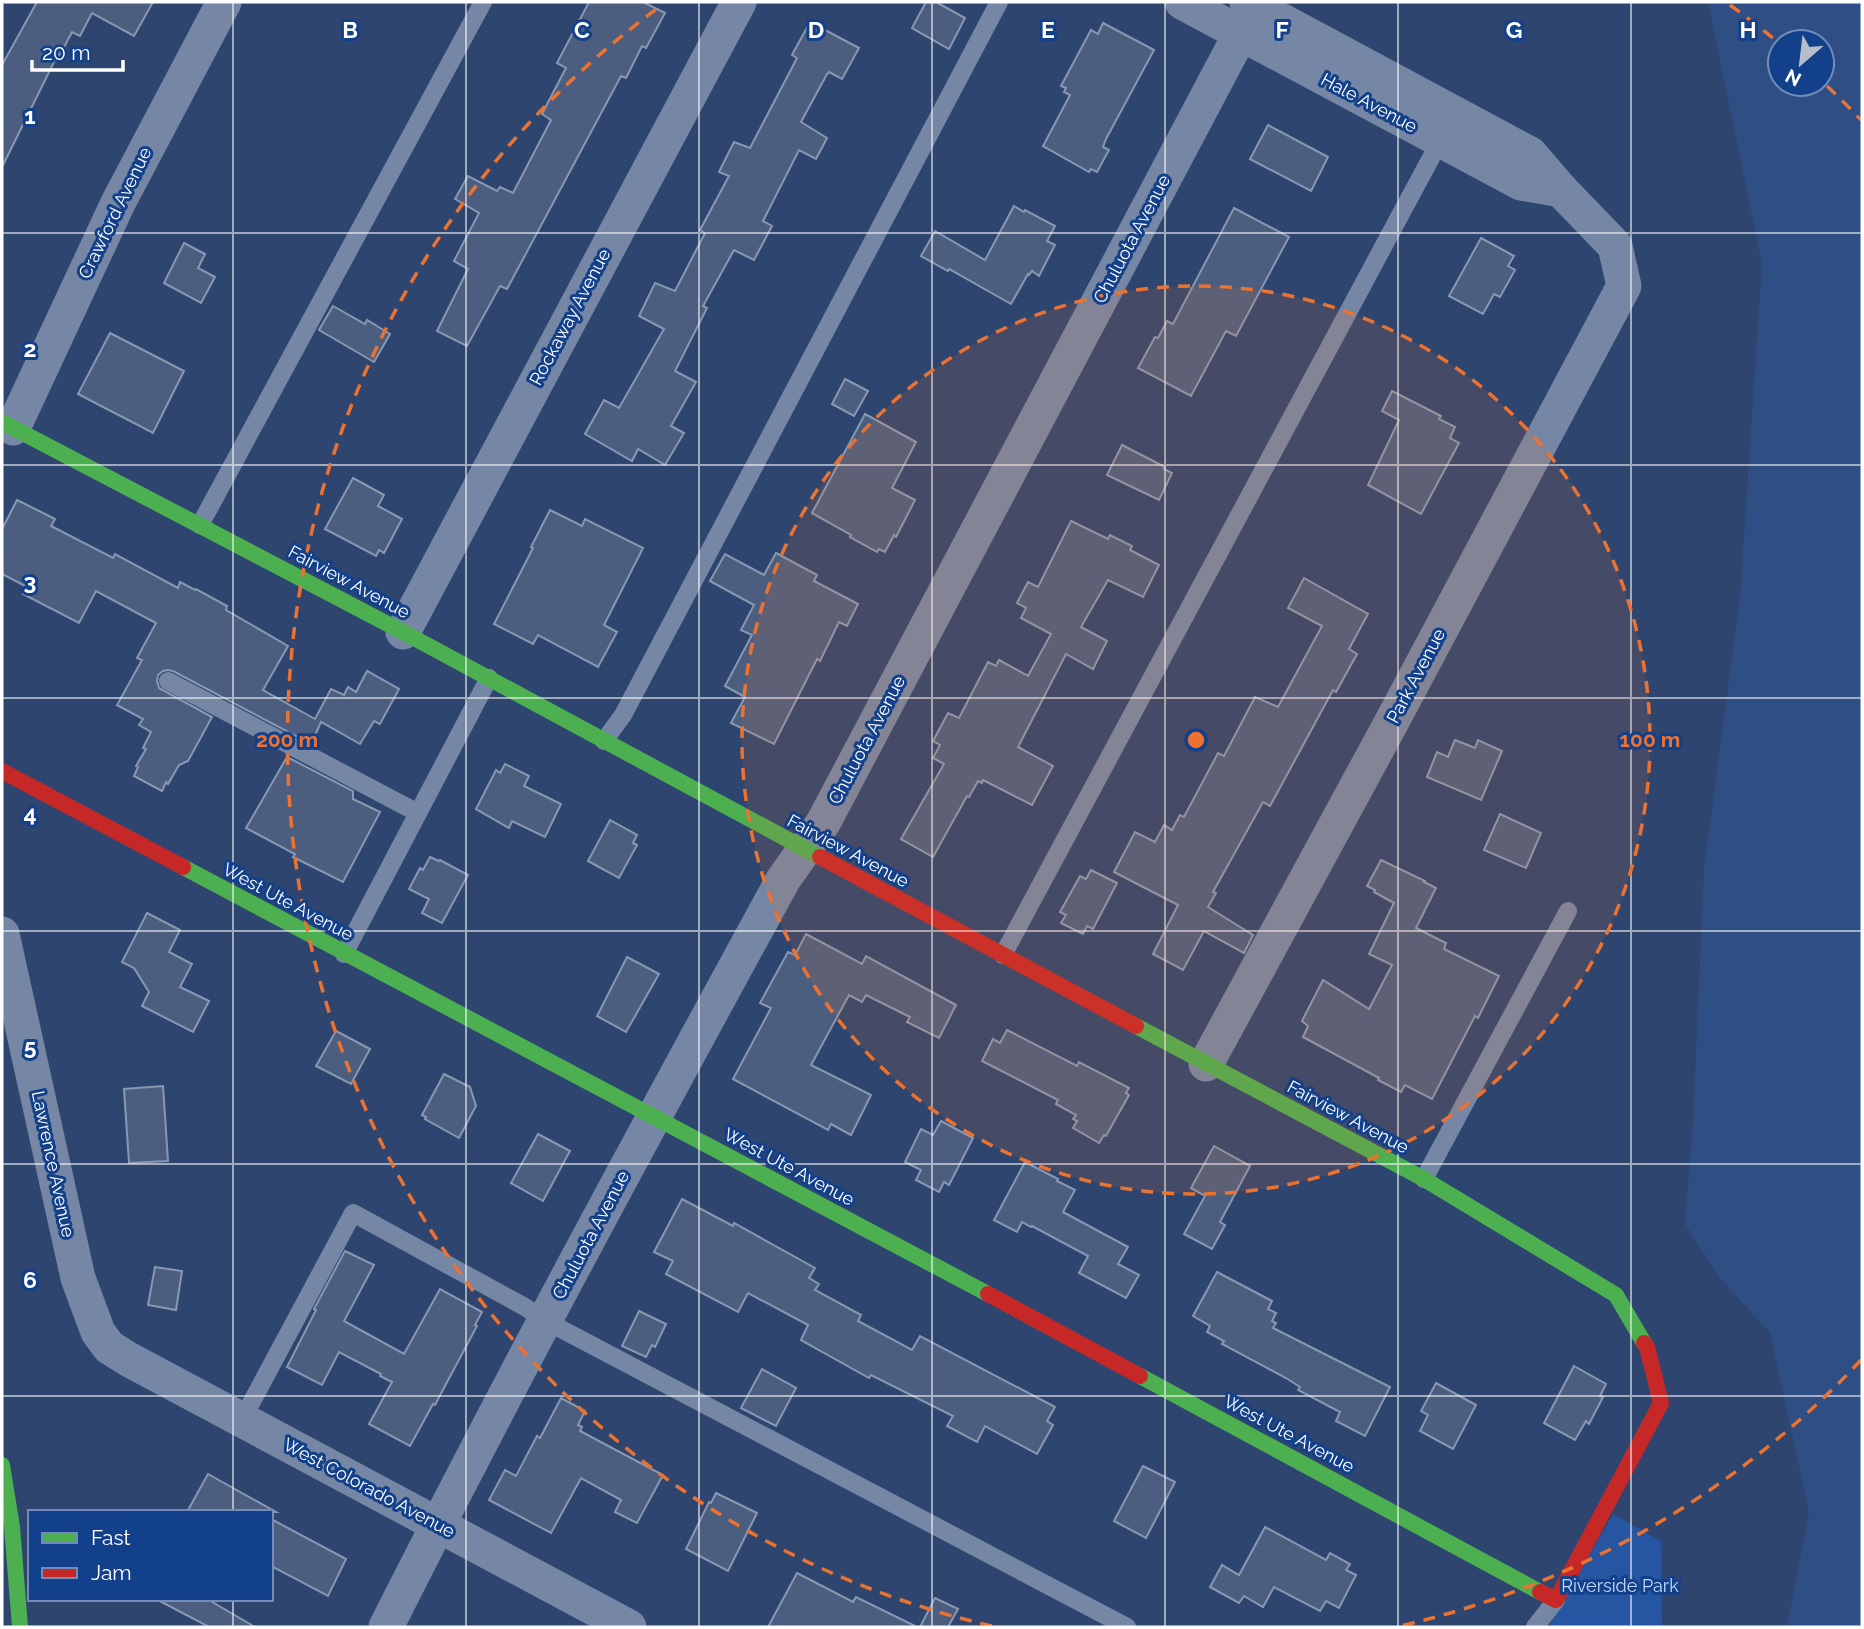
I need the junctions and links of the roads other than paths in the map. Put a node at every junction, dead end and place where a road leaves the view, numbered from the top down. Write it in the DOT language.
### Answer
graph roads {
  1 [pos="224,2"];
  2 [pos="483,2"];
  3 [pos="739,2"];
  4 [pos="999,2"];
  5 [pos="1182,2"];
  6 [pos="1244,18"];
  7 [pos="1440,141"];
  8 [pos="1561,190"];
  9 [pos="1624,286"];
  10 [pos="7,425"];
  11 [pos="200,526"];
  12 [pos="403,632"];
  13 [pos="489,678"];
  14 [pos="168,681"];
  15 [pos="604,741"];
  16 [pos="2,771"];
  17 [pos="418,813"];
  18 [pos="804,848"];
  19 [pos="1568,911"];
  20 [pos="2,934"];
  21 [pos="344,954"];
  22 [pos="1003,955"];
  23 [pos="1206,1064"];
  24 [pos="653,1118"];
  25 [pos="1424,1179"];
  26 [pos="544,1320"];
  27 [pos="109,1347"];
  28 [pos="243,1420"];
  29 [pos="2,1465"];
  30 [pos="438,1525"];
  31 [pos="12,1527"];
  32 [pos="1556,1600"];
  33 [pos="20,1627"];
  34 [pos="30,1627"];
  35 [pos="386,1627"];
  36 [pos="629,1627"];
  37 [pos="1127,1627"];
  38 [pos="1535,1627"];
  1 -- 10 [label="street, Crawford Avenue"];
  2 -- 11 [label="lane"];
  3 -- 12 [label="street, Rockaway Avenue"];
  4 -- 15 [label="lane"];
  5 -- 6 [label="street, Hale Avenue"];
  6 -- 7 [label="street, Hale Avenue"];
  6 -- 8 [label="street, Hale Avenue"];
  6 -- 18 [label="street, Chuluota Avenue"];
  7 -- 8 [label="street, Hale Avenue"];
  7 -- 22 [label="lane"];
  8 -- 9 [label="street, Hale Avenue"];
  9 -- 23 [label="street, Park Avenue"];
  10 -- 11 [label="street, Fairview Avenue"];
  11 -- 12 [label="street, Fairview Avenue"];
  12 -- 13 [label="street, Fairview Avenue"];
  13 -- 15 [label="street, Fairview Avenue"];
  13 -- 17 [label="lane"];
  14 -- 17 [label="lane"];
  15 -- 18 [label="street, Fairview Avenue"];
  16 -- 21 [label="street, West Ute Avenue"];
  17 -- 21 [label="lane"];
  18 -- 22 [label="street, Fairview Avenue"];
  18 -- 24 [label="street, Chuluota Avenue"];
  19 -- 25 [label="lane"];
  20 -- 27 [label="street, Lawrence Avenue"];
  21 -- 24 [label="street, West Ute Avenue"];
  22 -- 23 [label="street, Fairview Avenue"];
  23 -- 25 [label="street, Fairview Avenue"];
  24 -- 26 [label="street, Chuluota Avenue"];
  24 -- 32 [label="street, West Ute Avenue"];
  25 -- 32 [label="street, Fairview Avenue"];
  26 -- 28 [label="lane"];
  26 -- 30 [label="street, Chuluota Avenue"];
  26 -- 37 [label="lane"];
  27 -- 28 [label="street, West Colorado Avenue"];
  28 -- 30 [label="street, West Colorado Avenue"];
  29 -- 31 [label="street"];
  30 -- 35 [label="street, Chuluota Avenue"];
  30 -- 36 [label="street, West Colorado Avenue"];
  31 -- 33 [label="street"];
  31 -- 34 [label="street"];
  32 -- 38 [label="lane"];
}
